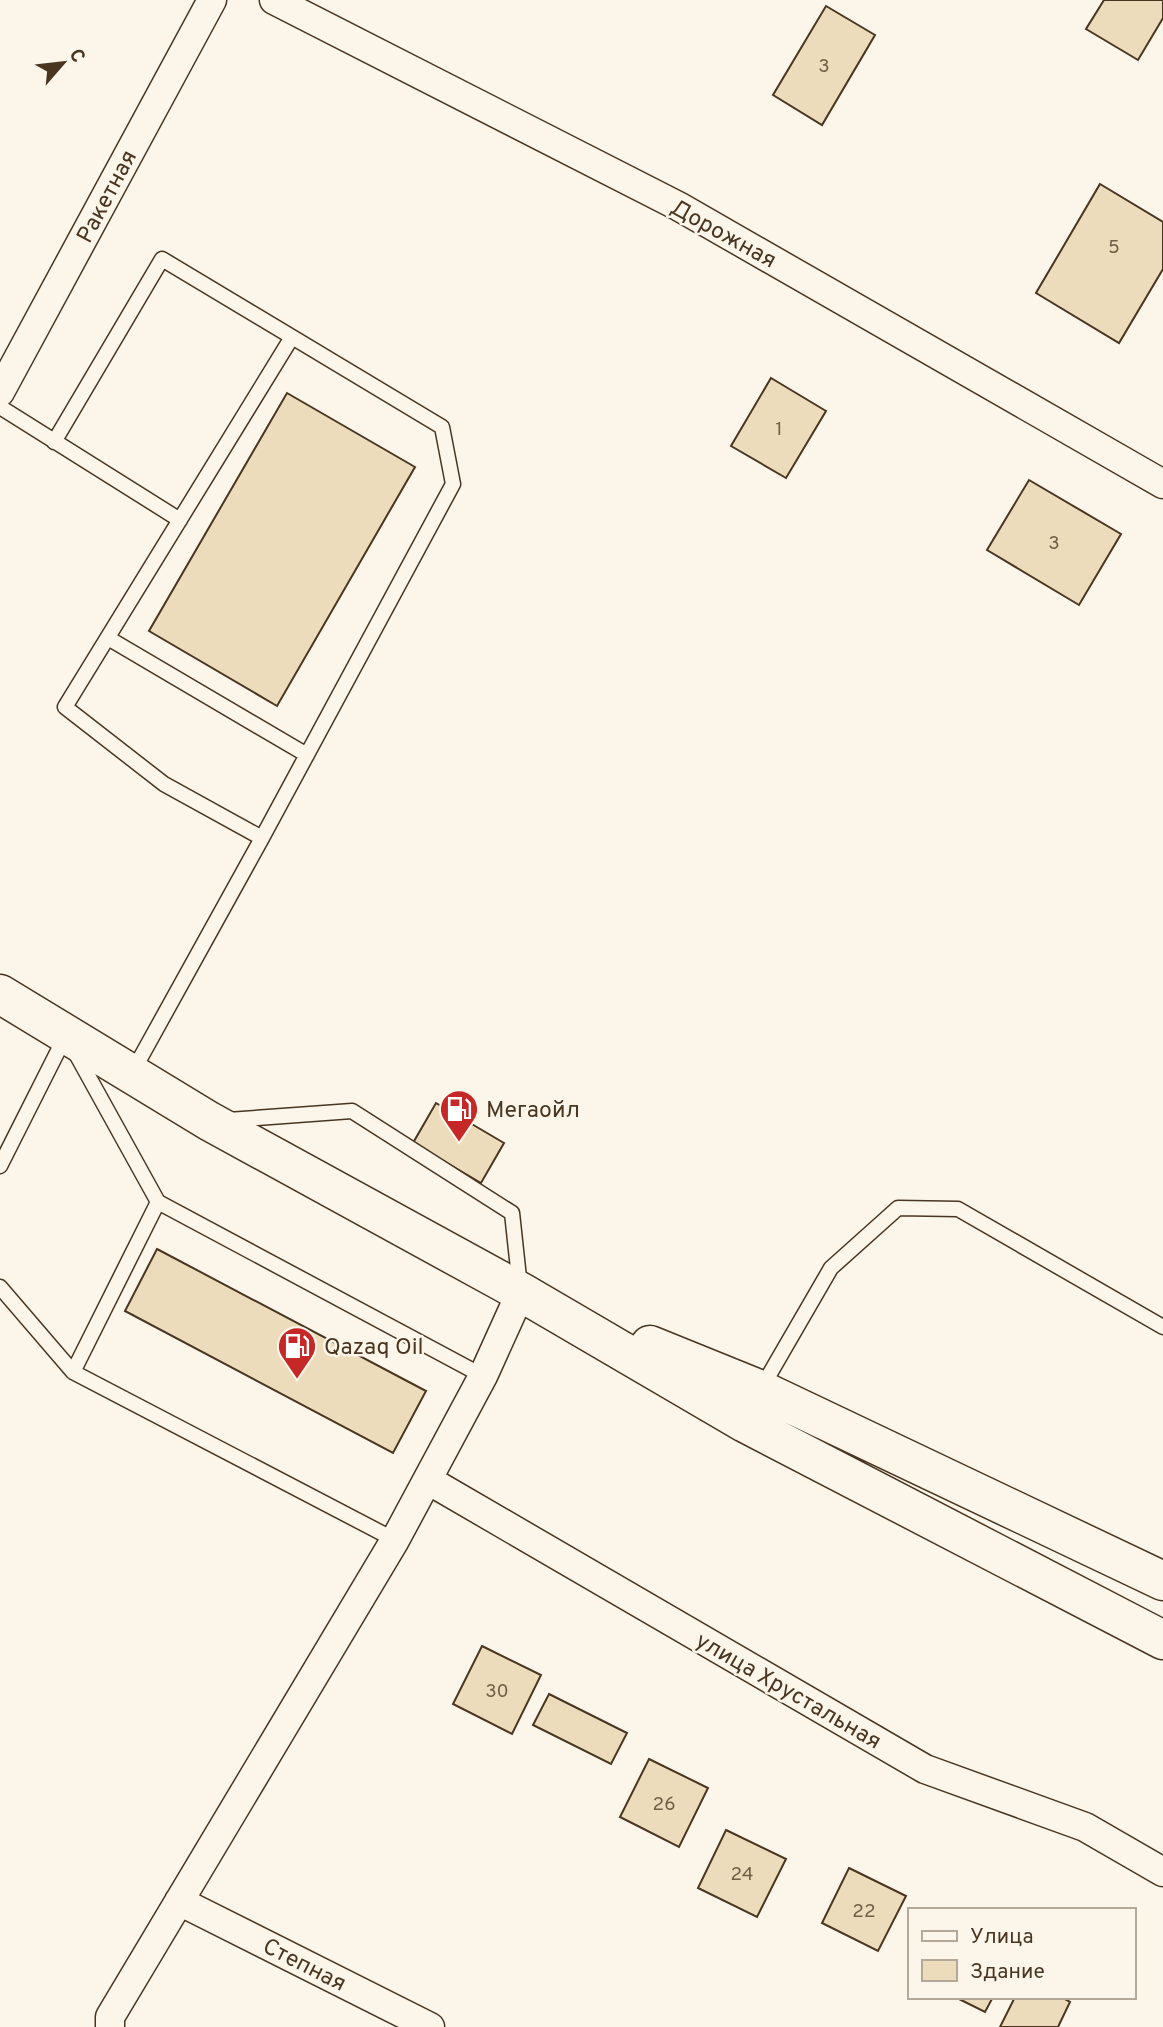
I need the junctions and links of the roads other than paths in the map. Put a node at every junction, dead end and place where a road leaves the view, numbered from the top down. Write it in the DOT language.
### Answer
graph roads {
  1 [pos="212,0"];
  2 [pos="274,0"];
  3 [pos="292,337"];
  4 [pos="0,392"];
  5 [pos="0,407"];
  6 [pos="54,442"];
  7 [pos="1163,484"];
  8 [pos="180,520"];
  9 [pos="108,638"];
  10 [pos="307,755"];
  11 [pos="262,838"];
  12 [pos="0,994"];
  13 [pos="66,1036"];
  14 [pos="131,1074"];
  15 [pos="209,1121"];
  16 [pos="0,1166"];
  17 [pos="158,1202"];
  18 [pos="0,1287"];
  19 [pos="521,1292"];
  20 [pos="1163,1327"];
  21 [pos="73,1372"];
  22 [pos="483,1376"];
  23 [pos="761,1390"];
  24 [pos="428,1480"];
  25 [pos="396,1540"];
  26 [pos="1163,1581"];
  27 [pos="1163,1640"];
  28 [pos="1163,1872"];
  29 [pos="179,1900"];
  30 [pos="109,2024"];
  31 [pos="430,2027"];
  1 -- 4 [label="street, Ракетная"];
  2 -- 7 [label="street, Дорожная"];
  3 -- 6 [label="lane"];
  3 -- 8 [label="lane"];
  3 -- 10 [label="lane"];
  5 -- 6 [label="lane"];
  6 -- 8 [label="lane"];
  8 -- 9 [label="lane"];
  9 -- 10 [label="lane"];
  9 -- 11 [label="lane"];
  10 -- 11 [label="lane"];
  11 -- 14 [label="lane"];
  12 -- 13 [label="highway"];
  13 -- 14 [label="highway"];
  13 -- 16 [label="lane"];
  13 -- 17 [label="lane"];
  14 -- 15 [label="highway"];
  15 -- 19 [label="highway"];
  15 -- 19 [label="lane"];
  17 -- 21 [label="lane"];
  17 -- 22 [label="lane"];
  18 -- 21 [label="lane"];
  19 -- 22 [label="street"];
  19 -- 23 [label="highway"];
  19 -- 27 [label="highway"];
  20 -- 23 [label="lane"];
  21 -- 25 [label="lane"];
  22 -- 24 [label="street"];
  23 -- 26 [label="highway"];
  24 -- 25 [label="street"];
  24 -- 28 [label="street, улица Хрустальная"];
  25 -- 29 [label="street"];
  29 -- 30 [label="street"];
  29 -- 31 [label="street, Степная"];
}
